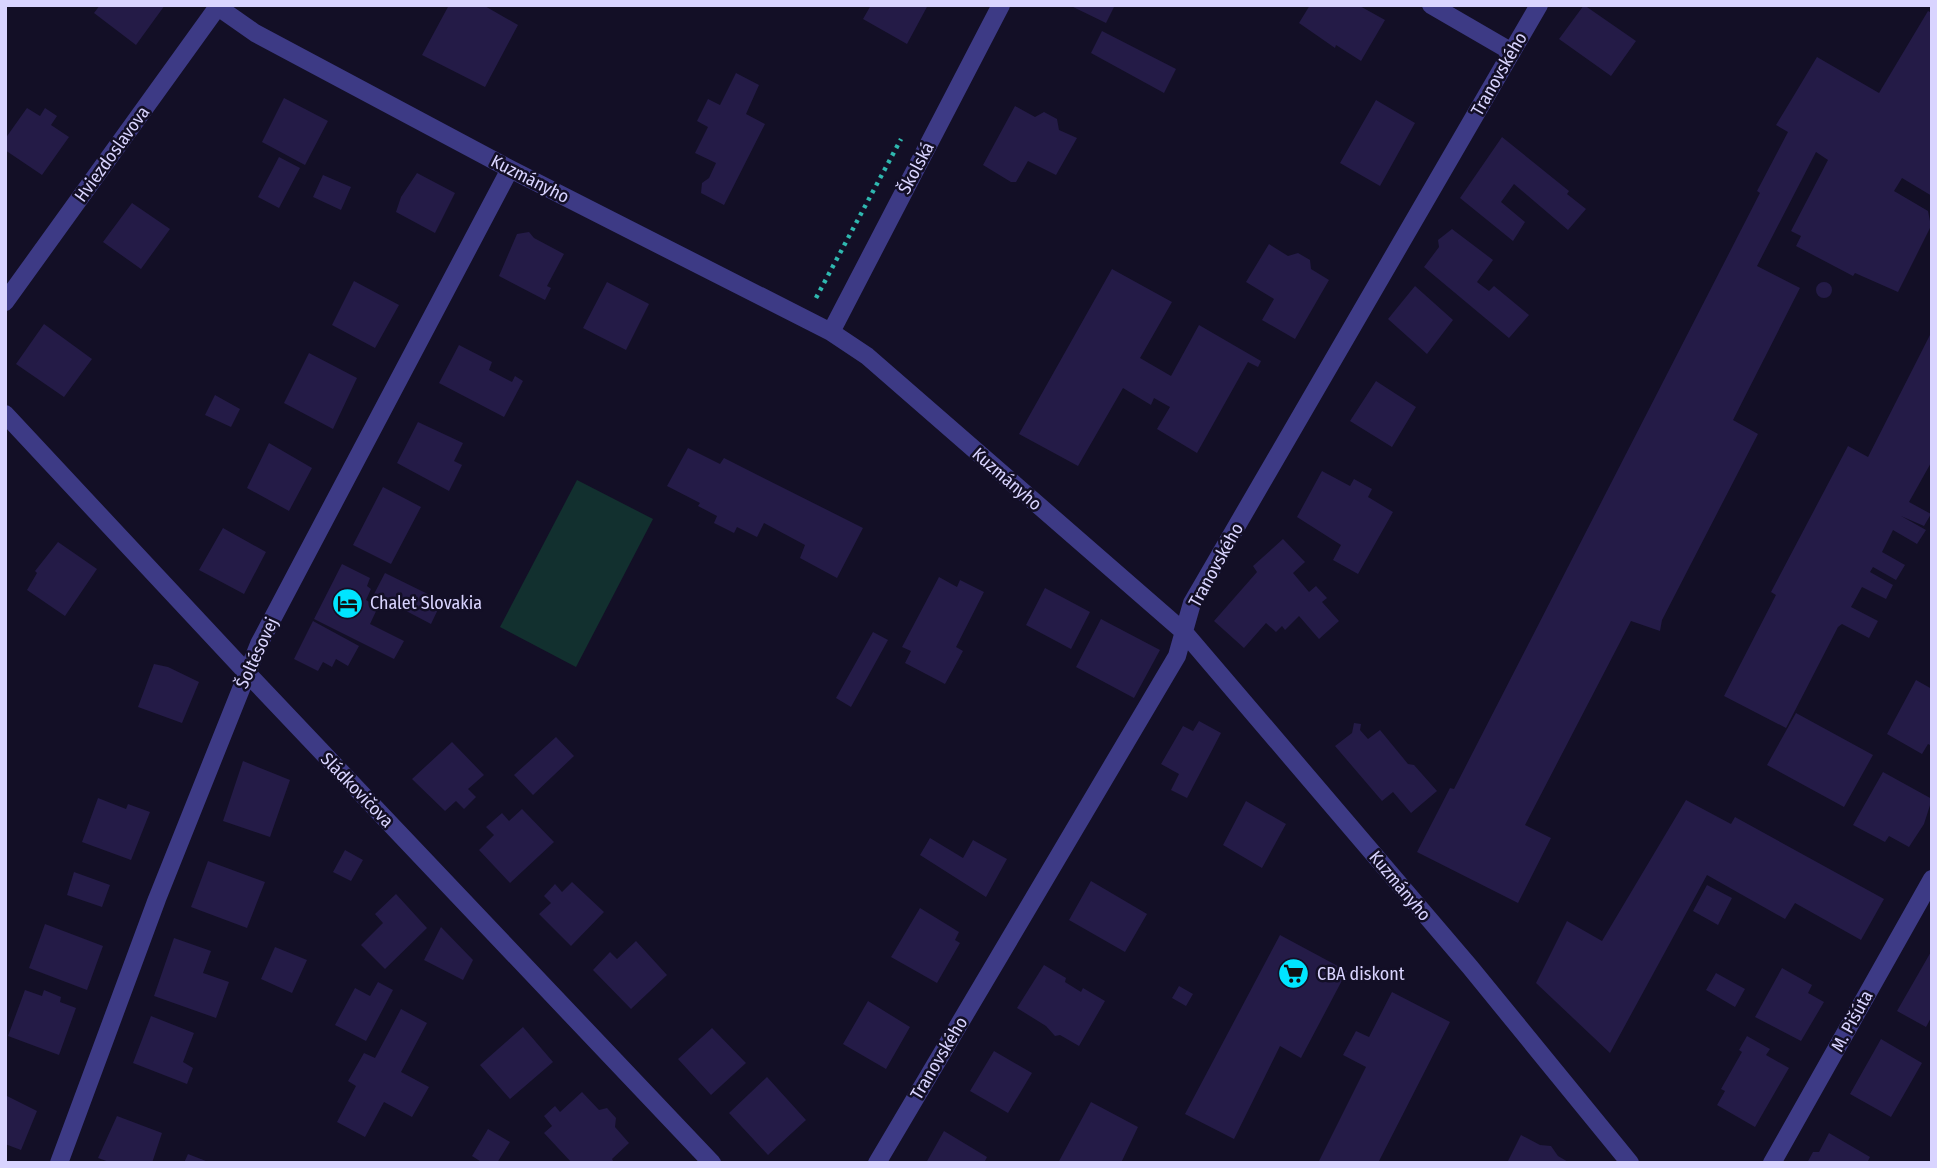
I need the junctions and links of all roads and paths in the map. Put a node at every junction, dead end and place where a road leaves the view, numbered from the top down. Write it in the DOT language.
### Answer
graph roads {
  1 [pos="1001,5"];
  2 [pos="1431,5"];
  3 [pos="1539,5"];
  4 [pos="217,6"];
  5 [pos="1512,52"];
  6 [pos="902,136"];
  7 [pos="510,169"];
  8 [pos="5,302"];
  9 [pos="814,302"];
  10 [pos="831,332"];
  11 [pos="5,414"];
  12 [pos="1184,632"];
  13 [pos="247,673"];
  14 [pos="1932,879"];
  15 [pos="59,1163"];
  16 [pos="712,1163"];
  17 [pos="877,1163"];
  18 [pos="1630,1163"];
  19 [pos="1772,1163"];
  1 -- 10 [label="street, Školská"];
  2 -- 5 [label="street"];
  3 -- 5 [label="street, Tranovského"];
  4 -- 7 [label="street, Kuzmányho"];
  4 -- 8 [label="street, Hviezdoslavova"];
  5 -- 12 [label="street, Tranovského"];
  6 -- 9 [label="path"];
  7 -- 10 [label="street, Kuzmányho"];
  7 -- 13 [label="street, Šoltésovej"];
  10 -- 12 [label="street, Kuzmányho"];
  11 -- 13 [label="street, Sládkovičova"];
  12 -- 17 [label="street, Tranovského"];
  12 -- 18 [label="street, Kuzmányho"];
  13 -- 15 [label="street, Šoltésovej"];
  13 -- 16 [label="street, Sládkovičova"];
  14 -- 19 [label="street, M. Pišúta"];
}
